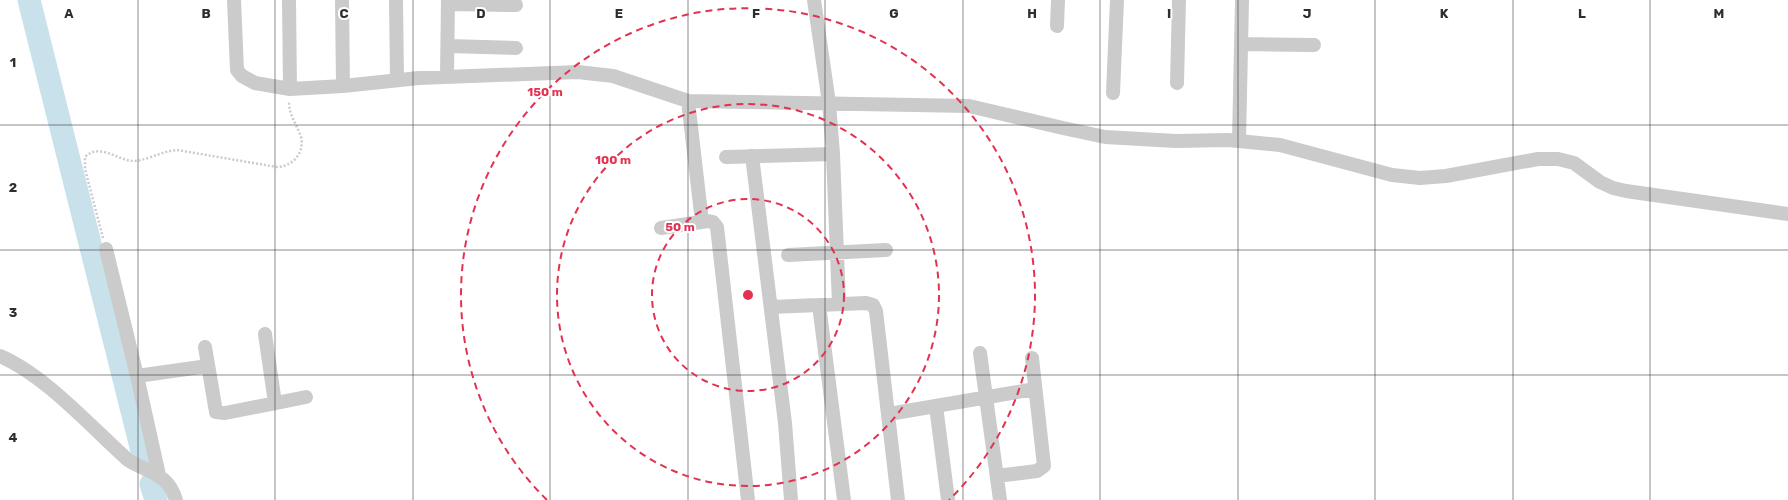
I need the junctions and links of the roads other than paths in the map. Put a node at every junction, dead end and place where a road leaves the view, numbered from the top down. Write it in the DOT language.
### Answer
graph roads {
  1 [pos="234,0"];
  2 [pos="289,0"];
  3 [pos="342,0"];
  4 [pos="396,0"];
  5 [pos="814,0"];
  6 [pos="1058,0"];
  7 [pos="1117,0"];
  8 [pos="1179,0"];
  9 [pos="1242,0"];
  10 [pos="448,2"];
  11 [pos="516,5"];
  12 [pos="1057,26"];
  13 [pos="1241,44"];
  14 [pos="1314,45"];
  15 [pos="448,46"];
  16 [pos="516,48"];
  17 [pos="448,76"];
  18 [pos="397,79"];
  19 [pos="1177,83"];
  20 [pos="343,86"];
  21 [pos="290,90"];
  22 [pos="1114,93"];
  23 [pos="688,101"];
  24 [pos="829,103"];
  25 [pos="1239,141"];
  26 [pos="833,154"];
  27 [pos="752,156"];
  28 [pos="726,157"];
  29 [pos="1788,214"];
  30 [pos="702,222"];
  31 [pos="662,228"];
  32 [pos="106,249"];
  33 [pos="886,250"];
  34 [pos="837,252"];
  35 [pos="788,255"];
  36 [pos="839,304"];
  37 [pos="818,305"];
  38 [pos="771,307"];
  39 [pos="265,334"];
  40 [pos="205,347"];
  41 [pos="980,352"];
  42 [pos="0,356"];
  43 [pos="1032,358"];
  44 [pos="208,366"];
  45 [pos="137,376"];
  46 [pos="1036,389"];
  47 [pos="306,397"];
  48 [pos="986,397"];
  49 [pos="275,403"];
  50 [pos="936,406"];
  51 [pos="889,414"];
  52 [pos="159,475"];
  53 [pos="997,476"];
  54 [pos="176,500"];
  55 [pos="748,500"];
  56 [pos="791,500"];
  57 [pos="844,500"];
  58 [pos="898,500"];
  59 [pos="948,500"];
  60 [pos="1000,500"];
  1 -- 21 [label="street"];
  2 -- 21 [label="street"];
  3 -- 20 [label="street"];
  4 -- 18 [label="street"];
  5 -- 24 [label="street"];
  6 -- 12 [label="street"];
  7 -- 22 [label="street"];
  8 -- 19 [label="street"];
  9 -- 13 [label="street"];
  10 -- 11 [label="street"];
  10 -- 15 [label="street"];
  13 -- 14 [label="street"];
  13 -- 25 [label="street"];
  15 -- 16 [label="street"];
  15 -- 17 [label="street"];
  17 -- 18 [label="street"];
  17 -- 23 [label="street"];
  18 -- 20 [label="street"];
  20 -- 21 [label="street"];
  23 -- 24 [label="street"];
  23 -- 30 [label="street"];
  24 -- 25 [label="street"];
  24 -- 26 [label="street"];
  25 -- 29 [label="street"];
  26 -- 27 [label="street"];
  26 -- 34 [label="street"];
  27 -- 28 [label="street"];
  27 -- 38 [label="street"];
  30 -- 31 [label="street"];
  30 -- 55 [label="street"];
  32 -- 45 [label="street"];
  33 -- 34 [label="street"];
  34 -- 35 [label="street"];
  34 -- 36 [label="street"];
  36 -- 37 [label="street"];
  36 -- 51 [label="street"];
  37 -- 38 [label="street"];
  37 -- 57 [label="street"];
  38 -- 56 [label="street"];
  39 -- 49 [label="street"];
  40 -- 44 [label="street"];
  41 -- 48 [label="street"];
  42 -- 52 [label="street"];
  43 -- 46 [label="street"];
  44 -- 45 [label="street"];
  44 -- 49 [label="street"];
  45 -- 52 [label="street"];
  46 -- 48 [label="street"];
  46 -- 53 [label="street"];
  47 -- 49 [label="street"];
  48 -- 50 [label="street"];
  48 -- 53 [label="street"];
  50 -- 51 [label="street"];
  50 -- 59 [label="street"];
  51 -- 58 [label="street"];
  52 -- 54 [label="street"];
  53 -- 60 [label="street"];
}
